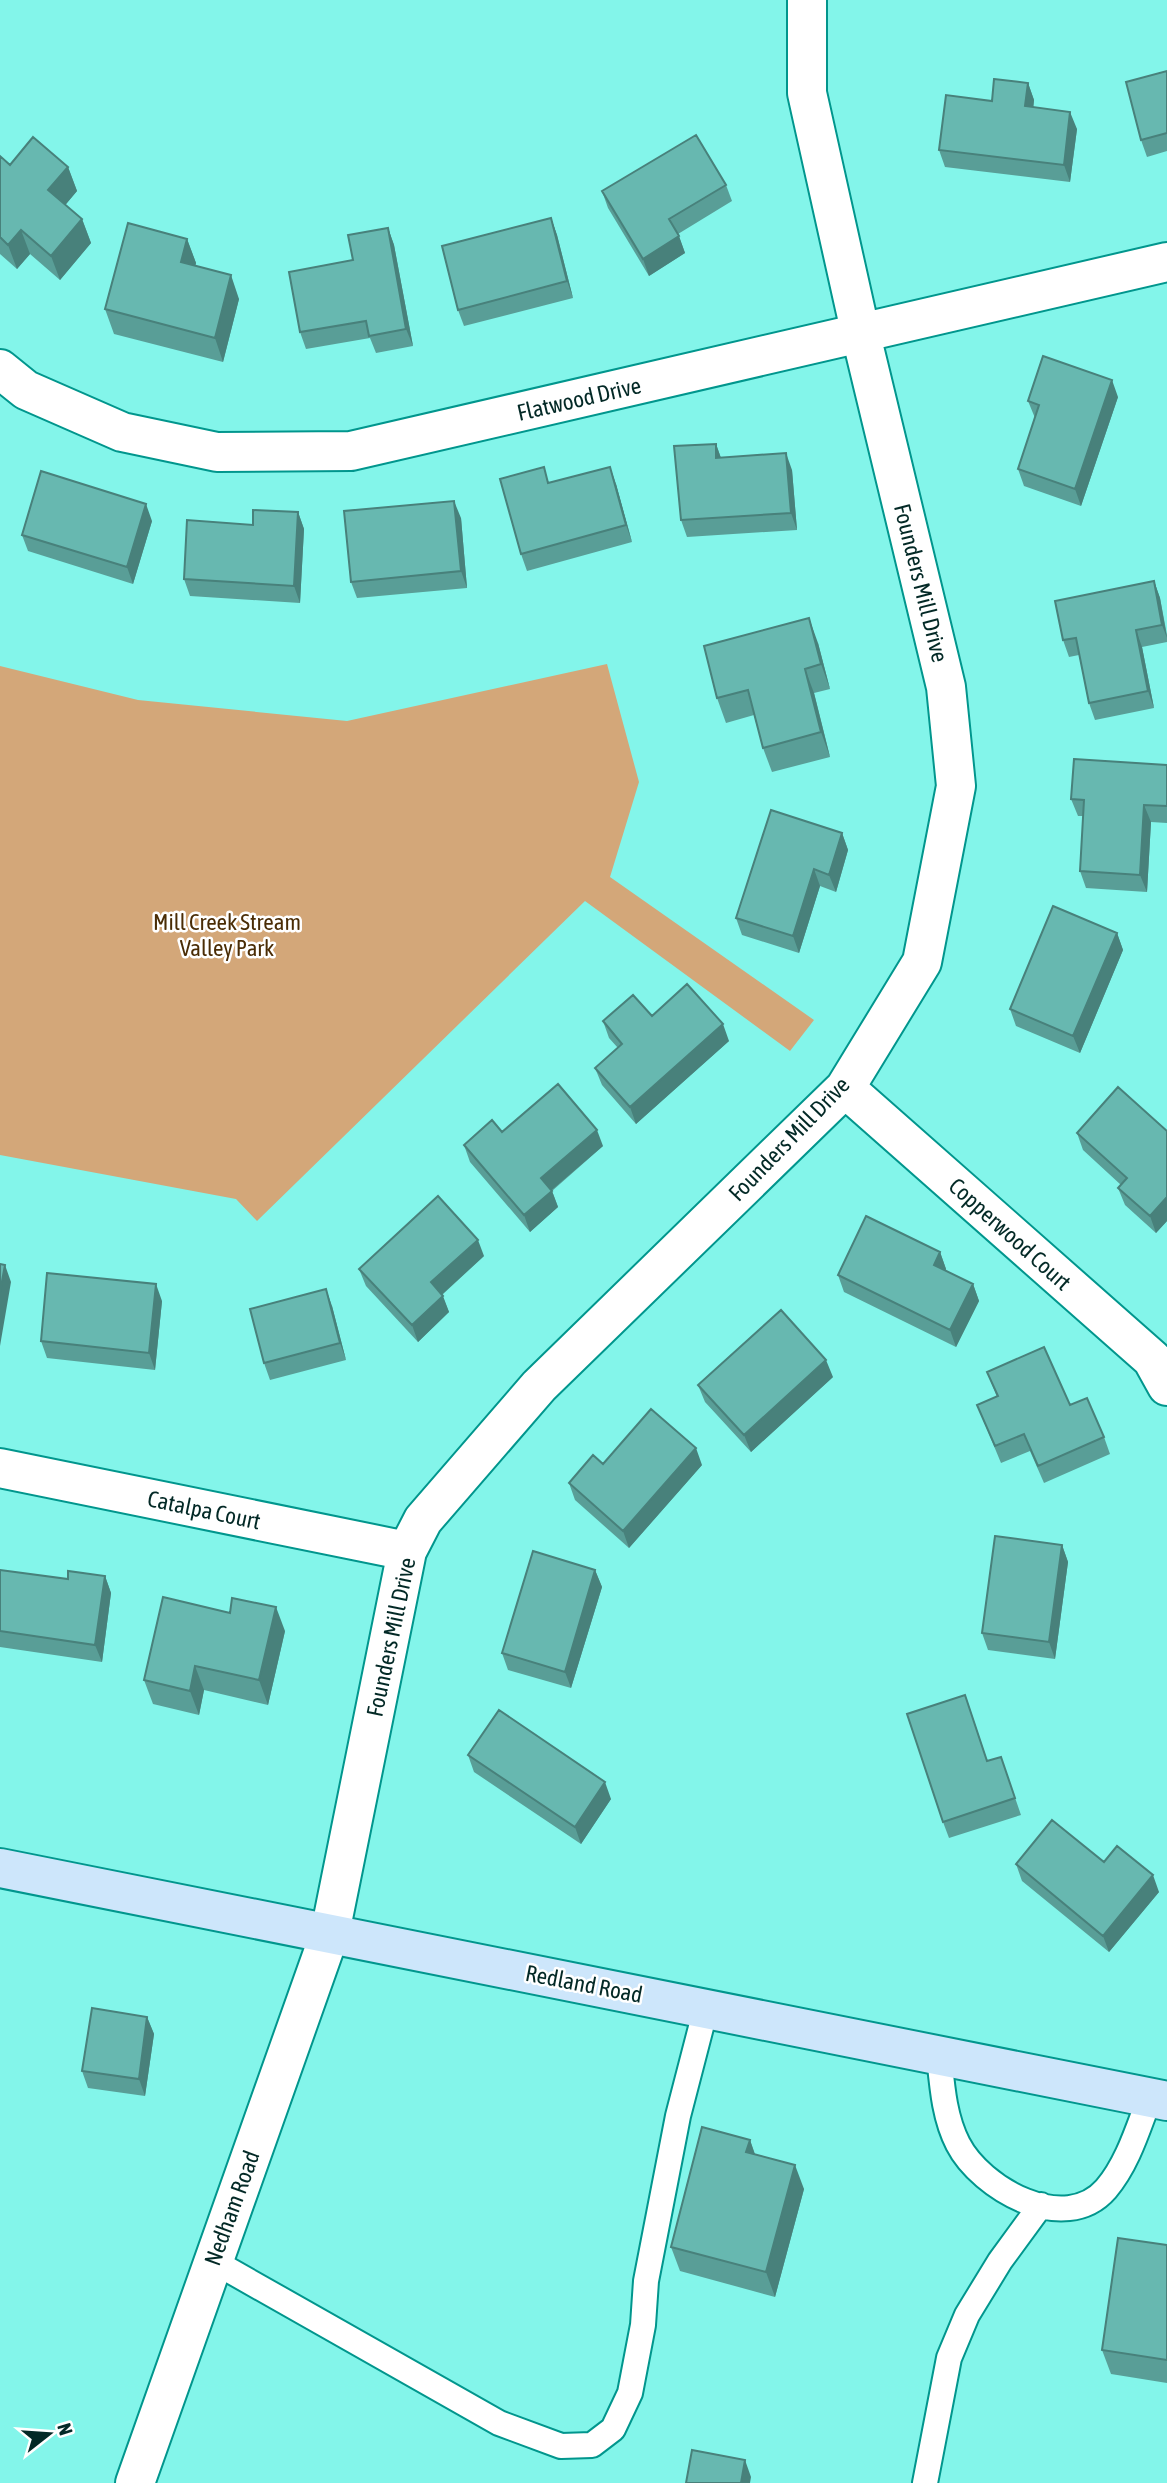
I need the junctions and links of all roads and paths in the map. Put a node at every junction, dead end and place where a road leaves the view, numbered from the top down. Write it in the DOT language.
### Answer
graph roads {
  1 [pos="807,0"];
  2 [pos="1167,262"];
  3 [pos="861,335"];
  4 [pos="0,369"];
  5 [pos="845,1088"];
  6 [pos="1167,1386"];
  7 [pos="0,1468"];
  8 [pos="407,1551"];
  9 [pos="0,1868"];
  10 [pos="330,1933"];
  11 [pos="706,2008"];
  12 [pos="939,2055"];
  13 [pos="1159,2099"];
  14 [pos="1041,2205"];
  15 [pos="213,2261"];
  16 [pos="135,2483"];
  17 [pos="925,2483"];
  1 -- 3 [label="street, Founders Mill Drive"];
  2 -- 3 [label="street, Flatwood Drive"];
  3 -- 4 [label="street, Flatwood Drive"];
  3 -- 5 [label="street, Founders Mill Drive"];
  5 -- 6 [label="street, Copperwood Court"];
  5 -- 8 [label="street, Founders Mill Drive"];
  7 -- 8 [label="street, Catalpa Court"];
  8 -- 10 [label="street, Founders Mill Drive"];
  9 -- 10 [label="main road, Redland Road"];
  10 -- 11 [label="main road, Redland Road"];
  10 -- 15 [label="street, Nedham Road"];
  11 -- 12 [label="main road, Redland Road"];
  11 -- 15 [label="lane"];
  12 -- 13 [label="main road, Redland Road"];
  12 -- 14 [label="lane"];
  13 -- 14 [label="lane"];
  14 -- 17 [label="lane"];
  15 -- 16 [label="street, Nedham Road"];
}
